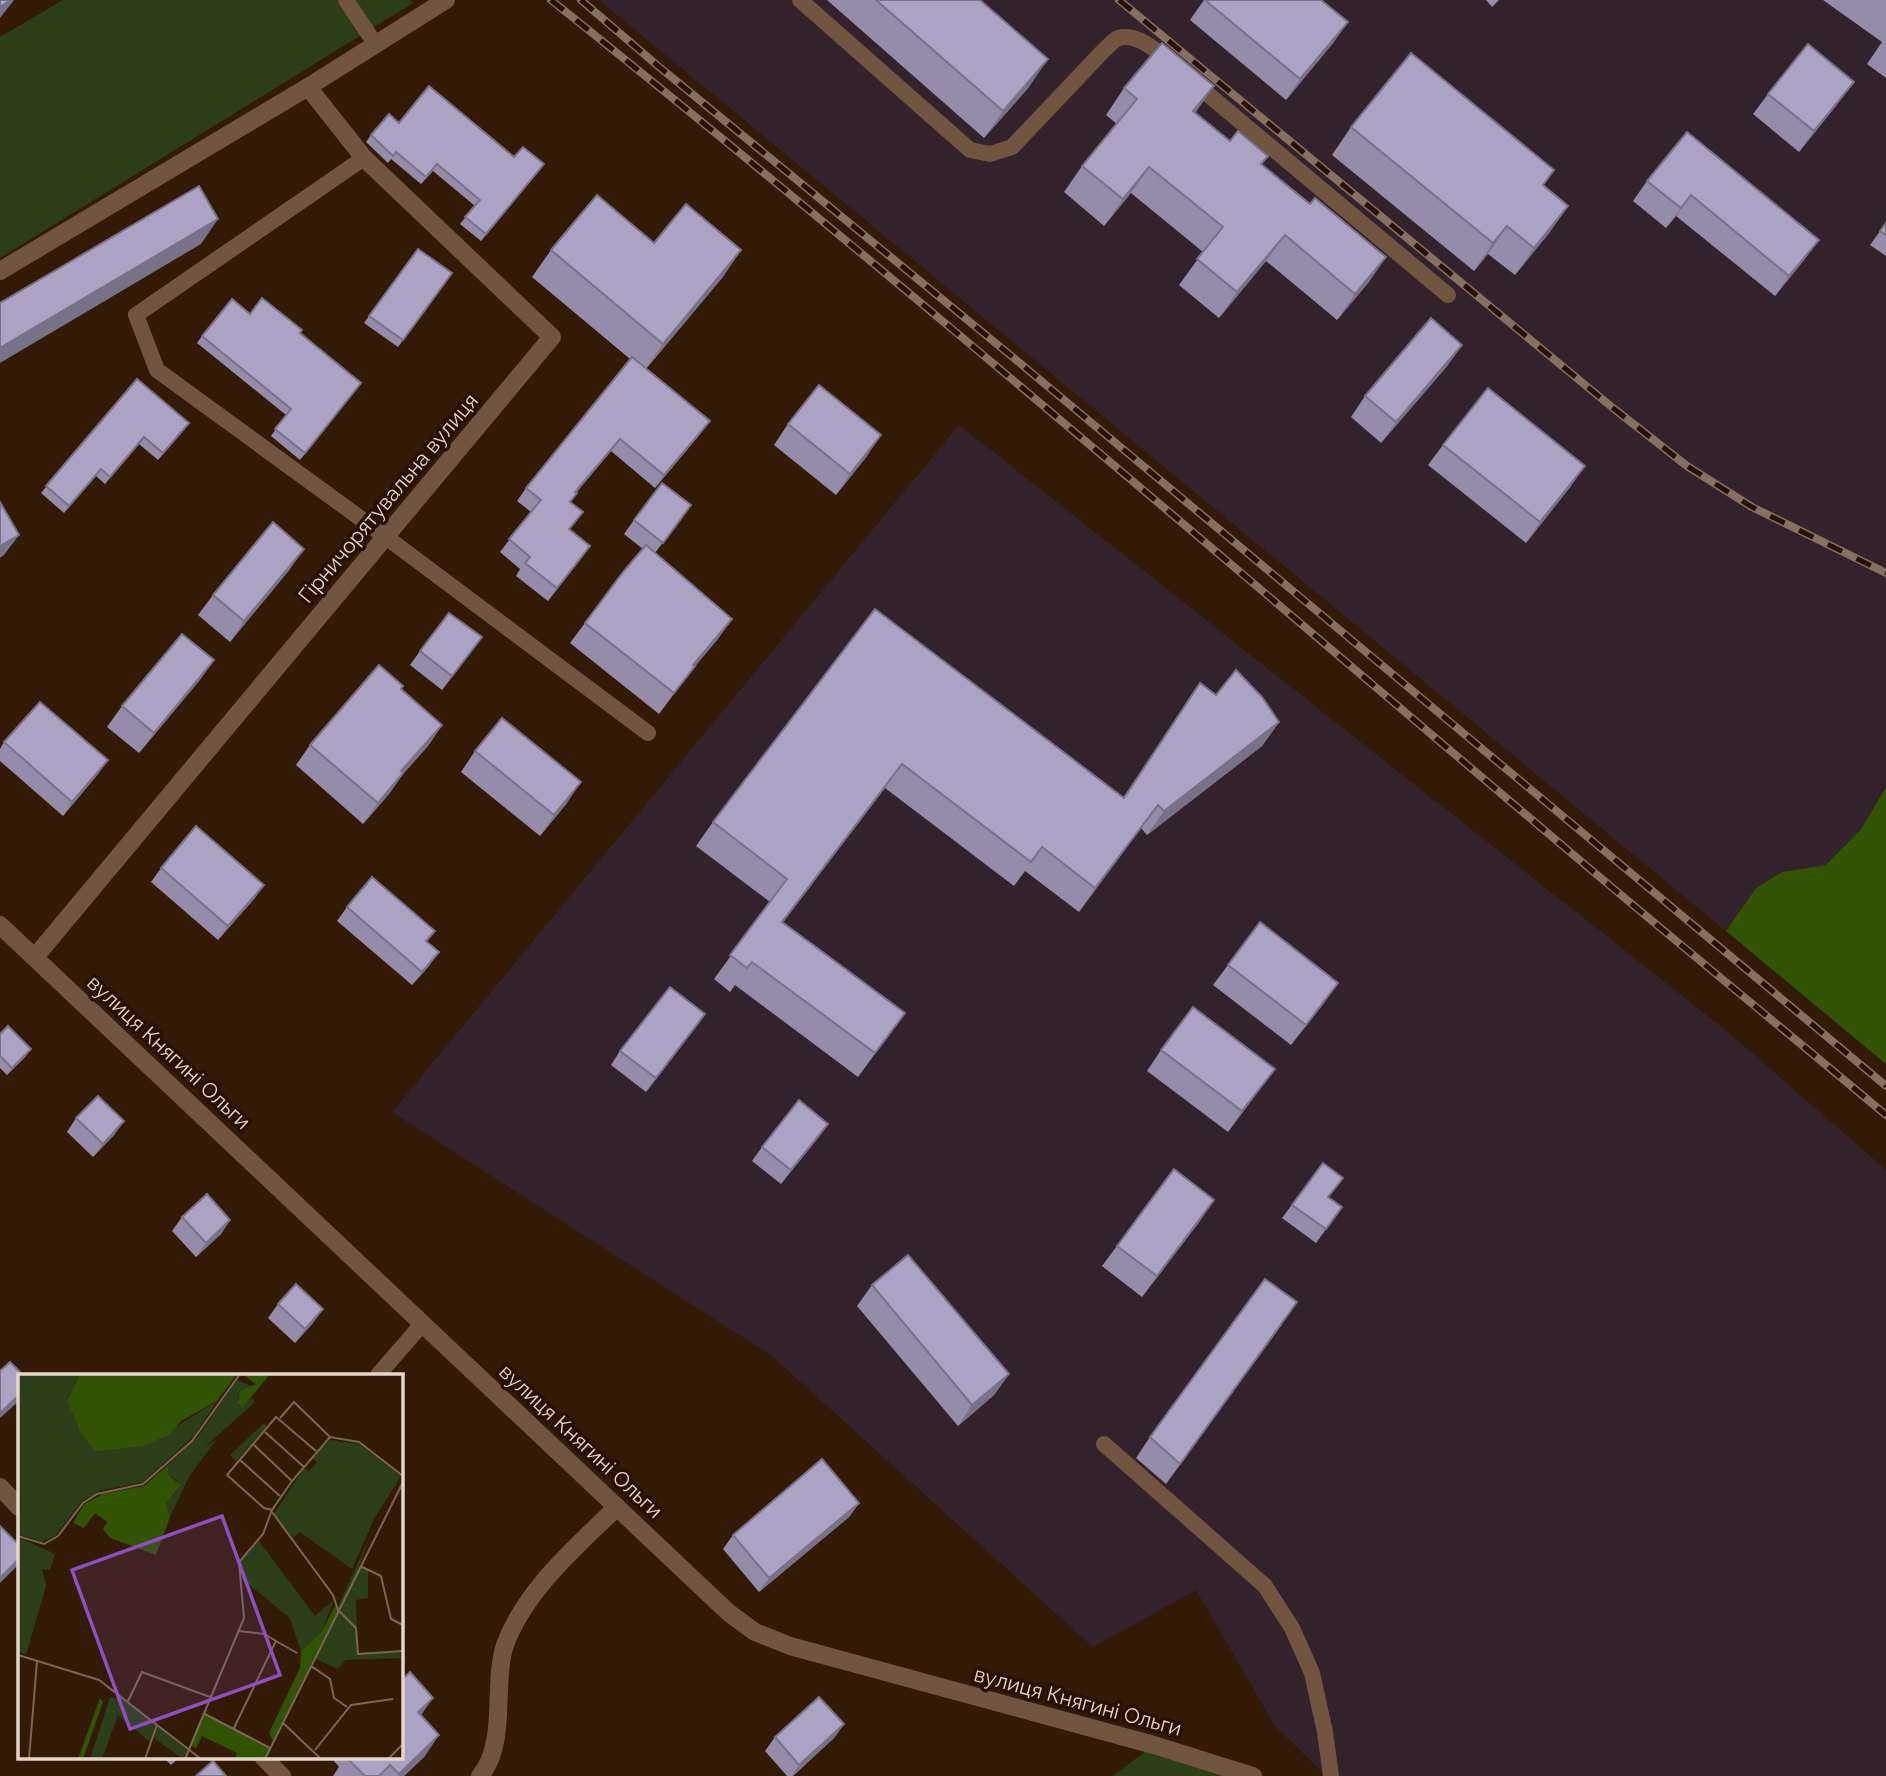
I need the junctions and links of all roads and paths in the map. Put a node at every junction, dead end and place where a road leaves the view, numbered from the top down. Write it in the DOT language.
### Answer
graph roads {
  1 [pos="346,0"];
  2 [pos="446,0"];
  3 [pos="800,0"];
  4 [pos="376,45"];
  5 [pos="308,88"];
  6 [pos="364,158"];
  7 [pos="0,271"];
  8 [pos="1448,295"];
  9 [pos="386,537"];
  10 [pos="648,733"];
  11 [pos="0,925"];
  12 [pos="35,957"];
  13 [pos="423,1323"];
  14 [pos="379,1374"];
  15 [pos="1104,1444"];
  16 [pos="0,1487"];
  17 [pos="18,1506"];
  18 [pos="617,1507"];
  19 [pos="264,1758"];
  20 [pos="282,1776"];
  21 [pos="480,1776"];
  22 [pos="1253,1776"];
  23 [pos="1331,1776"];
  1 -- 4 [label="lane"];
  2 -- 4 [label="street"];
  3 -- 8 [label="lane"];
  4 -- 5 [label="street"];
  5 -- 6 [label="street, Гірничорятувальна вулиця"];
  5 -- 7 [label="street"];
  6 -- 9 [label="street, Гірничорятувальна вулиця"];
  6 -- 9 [label="lane"];
  9 -- 10 [label="lane"];
  9 -- 12 [label="street, Гірничорятувальна вулиця"];
  11 -- 12 [label="street, вулиця Княгині Ольги"];
  12 -- 13 [label="street, вулиця Княгині Ольги"];
  13 -- 14 [label="lane"];
  13 -- 18 [label="street, вулиця Княгині Ольги"];
  15 -- 23 [label="lane"];
  16 -- 17 [label="street"];
  18 -- 21 [label="street"];
  18 -- 22 [label="street, вулиця Княгині Ольги"];
  19 -- 20 [label="street"];
}
